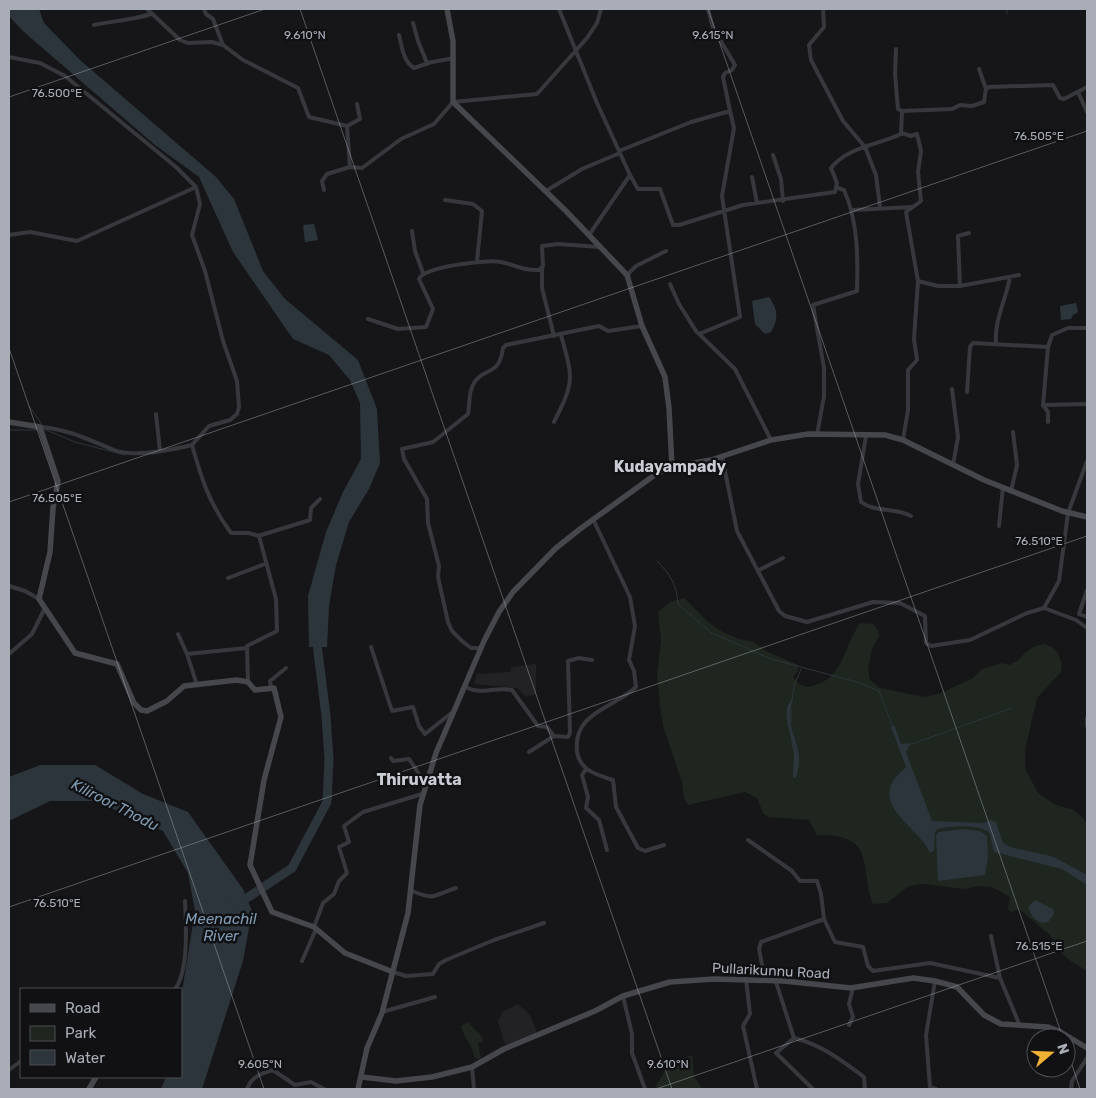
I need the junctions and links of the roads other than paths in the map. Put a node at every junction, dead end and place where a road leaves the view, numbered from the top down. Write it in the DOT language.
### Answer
graph roads {
  1 [pos="147,9"];
  2 [pos="204,9"];
  3 [pos="447,9"];
  4 [pos="559,9"];
  5 [pos="601,9"];
  6 [pos="708,9"];
  7 [pos="823,9"];
  8 [pos="151,14"];
  9 [pos="413,23"];
  10 [pos="94,24"];
  11 [pos="399,35"];
  12 [pos="223,45"];
  13 [pos="576,49"];
  14 [pos="896,49"];
  15 [pos="9,57"];
  16 [pos="454,58"];
  17 [pos="429,63"];
  18 [pos="979,69"];
  19 [pos="1087,87"];
  20 [pos="986,89"];
  21 [pos="1078,92"];
  22 [pos="453,102"];
  23 [pos="357,104"];
  24 [pos="730,111"];
  25 [pos="902,111"];
  26 [pos="1087,112"];
  27 [pos="347,126"];
  28 [pos="901,133"];
  29 [pos="865,147"];
  30 [pos="619,152"];
  31 [pos="772,155"];
  32 [pos="350,167"];
  33 [pos="630,175"];
  34 [pos="752,177"];
  35 [pos="196,187"];
  36 [pos="838,188"];
  37 [pos="324,190"];
  38 [pos="546,192"];
  39 [pos="446,200"];
  40 [pos="783,201"];
  41 [pos="757,203"];
  42 [pos="912,206"];
  43 [pos="880,207"];
  44 [pos="725,210"];
  45 [pos="853,210"];
  46 [pos="412,231"];
  47 [pos="969,233"];
  48 [pos="589,234"];
  49 [pos="9,235"];
  50 [pos="600,247"];
  51 [pos="666,251"];
  52 [pos="476,261"];
  53 [pos="542,269"];
  54 [pos="423,273"];
  55 [pos="627,275"];
  56 [pos="1018,275"];
  57 [pos="1010,277"];
  58 [pos="918,281"];
  59 [pos="670,284"];
  60 [pos="960,286"];
  61 [pos="368,319"];
  62 [pos="642,326"];
  63 [pos="1087,328"];
  64 [pos="699,334"];
  65 [pos="561,335"];
  66 [pos="554,336"];
  67 [pos="996,344"];
  68 [pos="1048,347"];
  69 [pos="952,389"];
  70 [pos="967,392"];
  71 [pos="1087,404"];
  72 [pos="1043,405"];
  73 [pos="156,414"];
  74 [pos="9,422"];
  75 [pos="554,422"];
  76 [pos="1048,422"];
  77 [pos="42,428"];
  78 [pos="1013,432"];
  79 [pos="817,435"];
  80 [pos="866,436"];
  81 [pos="771,440"];
  82 [pos="903,440"];
  83 [pos="192,445"];
  84 [pos="160,451"];
  85 [pos="722,456"];
  86 [pos="1087,461"];
  87 [pos="954,465"];
  88 [pos="672,467"];
  89 [pos="1003,487"];
  90 [pos="1011,491"];
  91 [pos="320,499"];
  92 [pos="1068,513"];
  93 [pos="911,516"];
  94 [pos="1087,517"];
  95 [pos="593,519"];
  96 [pos="999,526"];
  97 [pos="258,536"];
  98 [pos="783,558"];
  99 [pos="265,564"];
  100 [pos="759,570"];
  101 [pos="228,578"];
  102 [pos="9,586"];
  103 [pos="1087,590"];
  104 [pos="40,600"];
  105 [pos="44,608"];
  106 [pos="1044,608"];
  107 [pos="1087,617"];
  108 [pos="1087,628"];
  109 [pos="178,634"];
  110 [pos="370,647"];
  111 [pos="246,648"];
  112 [pos="481,648"];
  113 [pos="9,654"];
  114 [pos="187,654"];
  115 [pos="592,660"];
  116 [pos="286,668"];
  117 [pos="248,682"];
  118 [pos="197,686"];
  119 [pos="465,687"];
  120 [pos="272,688"];
  121 [pos="454,711"];
  122 [pos="1087,718"];
  123 [pos="1087,726"];
  124 [pos="554,736"];
  125 [pos="568,737"];
  126 [pos="576,741"];
  127 [pos="529,752"];
  128 [pos="391,758"];
  129 [pos="586,769"];
  130 [pos="425,783"];
  131 [pos="422,794"];
  132 [pos="748,840"];
  133 [pos="664,845"];
  134 [pos="607,850"];
  135 [pos="456,888"];
  136 [pos="412,891"];
  137 [pos="185,901"];
  138 [pos="824,919"];
  139 [pos="544,923"];
  140 [pos="315,928"];
  141 [pos="990,936"];
  142 [pos="302,961"];
  143 [pos="393,972"];
  144 [pos="1000,978"];
  145 [pos="746,979"];
  146 [pos="765,981"];
  147 [pos="935,981"];
  148 [pos="776,982"];
  149 [pos="853,987"];
  150 [pos="176,988"];
  151 [pos="624,996"];
  152 [pos="435,997"];
  153 [pos="382,1012"];
  154 [pos="849,1025"];
  155 [pos="1020,1026"];
  156 [pos="1051,1028"];
  157 [pos="794,1038"];
  158 [pos="1076,1041"];
  159 [pos="1087,1048"];
  160 [pos="1087,1058"];
  161 [pos="20,1062"];
  162 [pos="472,1067"];
  163 [pos="9,1070"];
  164 [pos="362,1077"];
  165 [pos="247,1089"];
  166 [pos="324,1089"];
  167 [pos="358,1089"];
  168 [pos="474,1089"];
  169 [pos="644,1089"];
  170 [pos="757,1089"];
  171 [pos="813,1089"];
  172 [pos="865,1089"];
  173 [pos="936,1089"];
  174 [pos="1071,1089"];
  1 -- 8 [label="street"];
  2 -- 12 [label="street"];
  3 -- 16 [label="main road"];
  4 -- 13 [label="street"];
  5 -- 13 [label="street"];
  6 -- 24 [label="street"];
  7 -- 29 [label="street"];
  8 -- 10 [label="street"];
  8 -- 12 [label="street"];
  9 -- 17 [label="street"];
  11 -- 17 [label="street"];
  12 -- 27 [label="street"];
  13 -- 22 [label="street"];
  13 -- 30 [label="street"];
  14 -- 25 [label="street"];
  15 -- 35 [label="street"];
  16 -- 17 [label="street"];
  16 -- 22 [label="main road"];
  18 -- 20 [label="street"];
  19 -- 21 [label="street"];
  20 -- 21 [label="street"];
  20 -- 25 [label="street"];
  21 -- 26 [label="street"];
  22 -- 32 [label="street"];
  22 -- 38 [label="main road"];
  23 -- 27 [label="street"];
  24 -- 30 [label="street"];
  24 -- 44 [label="street"];
  25 -- 28 [label="street"];
  27 -- 32 [label="street"];
  28 -- 29 [label="street"];
  28 -- 42 [label="street"];
  29 -- 36 [label="street"];
  29 -- 43 [label="street"];
  30 -- 33 [label="street"];
  30 -- 38 [label="street"];
  31 -- 40 [label="street"];
  32 -- 37 [label="street"];
  33 -- 44 [label="street"];
  33 -- 48 [label="street"];
  34 -- 41 [label="street"];
  35 -- 49 [label="street"];
  35 -- 83 [label="street"];
  36 -- 40 [label="street"];
  36 -- 45 [label="street"];
  38 -- 48 [label="main road"];
  39 -- 52 [label="street"];
  40 -- 41 [label="street"];
  41 -- 44 [label="street"];
  42 -- 43 [label="street"];
  42 -- 58 [label="street"];
  43 -- 45 [label="street"];
  44 -- 64 [label="street"];
  45 -- 79 [label="street"];
  46 -- 54 [label="street"];
  47 -- 60 [label="street"];
  48 -- 50 [label="main road"];
  50 -- 53 [label="street"];
  50 -- 55 [label="main road"];
  51 -- 55 [label="street"];
  52 -- 53 [label="street"];
  52 -- 54 [label="street"];
  53 -- 66 [label="street"];
  54 -- 61 [label="street"];
  55 -- 62 [label="main road"];
  56 -- 57 [label="street"];
  57 -- 60 [label="street"];
  57 -- 67 [label="street"];
  58 -- 60 [label="street"];
  58 -- 82 [label="street"];
  59 -- 64 [label="street"];
  62 -- 65 [label="street"];
  62 -- 88 [label="main road"];
  63 -- 68 [label="street"];
  64 -- 81 [label="street"];
  65 -- 66 [label="street"];
  65 -- 75 [label="street"];
  66 -- 112 [label="street"];
  67 -- 68 [label="street"];
  67 -- 70 [label="street"];
  68 -- 72 [label="street"];
  69 -- 87 [label="street"];
  71 -- 72 [label="street"];
  72 -- 76 [label="street"];
  73 -- 84 [label="street"];
  74 -- 77 [label="main road"];
  77 -- 84 [label="street"];
  77 -- 104 [label="main road"];
  78 -- 90 [label="street"];
  79 -- 80 [label="main road"];
  79 -- 81 [label="main road"];
  80 -- 82 [label="main road"];
  80 -- 93 [label="street"];
  81 -- 85 [label="main road"];
  82 -- 87 [label="main road"];
  83 -- 84 [label="street"];
  83 -- 97 [label="street"];
  85 -- 88 [label="main road"];
  85 -- 100 [label="street"];
  86 -- 92 [label="street"];
  87 -- 89 [label="main road"];
  88 -- 95 [label="main road"];
  89 -- 90 [label="main road"];
  89 -- 96 [label="street"];
  90 -- 92 [label="main road"];
  91 -- 97 [label="street"];
  92 -- 94 [label="main road"];
  92 -- 106 [label="street"];
  95 -- 112 [label="main road"];
  95 -- 126 [label="street"];
  97 -- 99 [label="street"];
  98 -- 100 [label="street"];
  99 -- 101 [label="street"];
  99 -- 111 [label="street"];
  100 -- 106 [label="street"];
  102 -- 104 [label="street"];
  103 -- 107 [label="street"];
  104 -- 105 [label="main road"];
  105 -- 113 [label="street"];
  105 -- 118 [label="main road"];
  106 -- 108 [label="street"];
  109 -- 114 [label="street"];
  110 -- 121 [label="street"];
  111 -- 114 [label="street"];
  111 -- 117 [label="street"];
  112 -- 119 [label="main road"];
  114 -- 118 [label="street"];
  115 -- 125 [label="street"];
  116 -- 120 [label="street"];
  117 -- 118 [label="main road"];
  117 -- 120 [label="main road"];
  119 -- 121 [label="main road"];
  119 -- 124 [label="street"];
  120 -- 140 [label="main road"];
  121 -- 130 [label="main road"];
  122 -- 123 [label="street"];
  124 -- 125 [label="street"];
  124 -- 127 [label="street"];
  125 -- 126 [label="street"];
  126 -- 129 [label="street"];
  128 -- 130 [label="street"];
  129 -- 133 [label="street"];
  129 -- 134 [label="street"];
  130 -- 131 [label="main road"];
  131 -- 136 [label="main road"];
  131 -- 140 [label="street"];
  132 -- 138 [label="street"];
  135 -- 136 [label="street"];
  136 -- 143 [label="main road"];
  137 -- 150 [label="street"];
  138 -- 144 [label="street"];
  138 -- 146 [label="street"];
  139 -- 143 [label="street"];
  140 -- 142 [label="street"];
  140 -- 143 [label="main road"];
  141 -- 144 [label="street"];
  143 -- 153 [label="main road"];
  144 -- 155 [label="street"];
  145 -- 146 [label="main road, Pullarikunnu Road"];
  145 -- 151 [label="main road, Pullarikunnu Road"];
  145 -- 170 [label="street"];
  146 -- 148 [label="main road, Pullarikunnu Road"];
  147 -- 149 [label="main road, Pullarikunnu Road"];
  147 -- 155 [label="main road, Pullarikunnu Road"];
  147 -- 173 [label="street"];
  148 -- 149 [label="main road, Pullarikunnu Road"];
  148 -- 157 [label="street"];
  149 -- 154 [label="street"];
  151 -- 162 [label="main road, Pullarikunnu Road"];
  151 -- 169 [label="street"];
  152 -- 153 [label="street"];
  153 -- 164 [label="main road"];
  155 -- 156 [label="main road, Pullarikunnu Road"];
  157 -- 171 [label="street"];
  157 -- 172 [label="street"];
  158 -- 159 [label="main road, Pullarikunnu Road"];
  160 -- 174 [label="street"];
  161 -- 163 [label="street"];
  162 -- 164 [label="main road, Pullarikunnu Road"];
  162 -- 168 [label="street"];
  164 -- 167 [label="main road"];
  165 -- 166 [label="street"];
}
